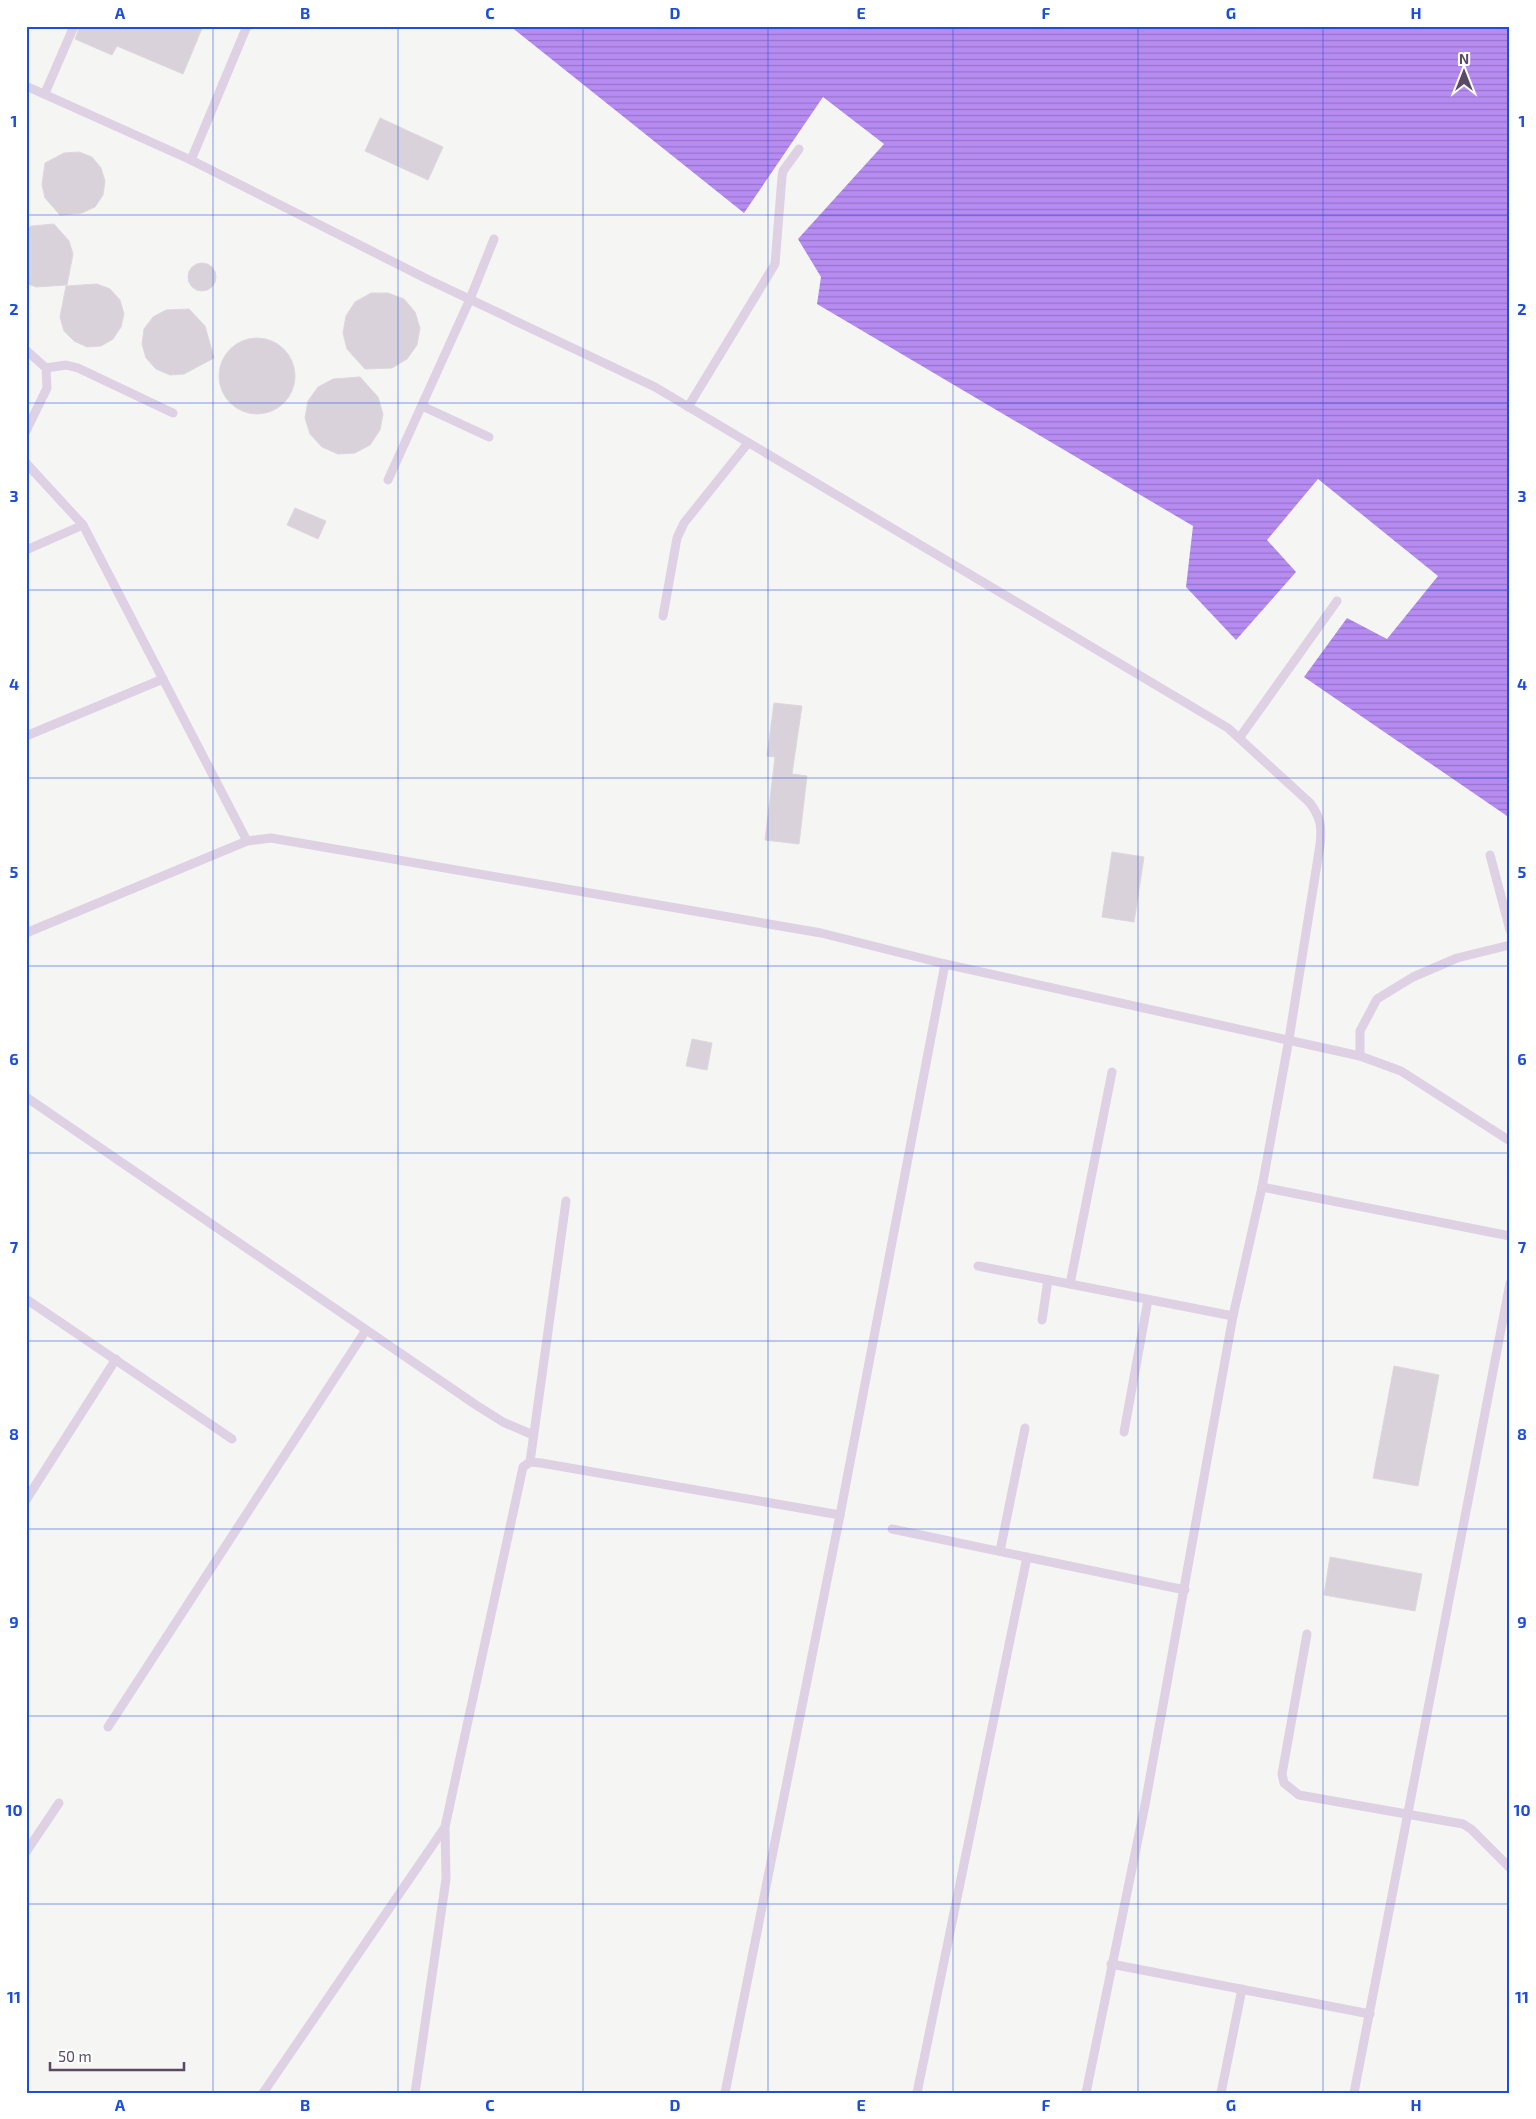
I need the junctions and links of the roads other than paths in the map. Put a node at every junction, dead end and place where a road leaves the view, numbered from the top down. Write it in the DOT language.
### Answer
graph roads {
  1 [pos="74,26"];
  2 [pos="247,26"];
  3 [pos="26,86"];
  4 [pos="45,93"];
  5 [pos="798,149"];
  6 [pos="191,160"];
  7 [pos="494,238"];
  8 [pos="470,299"];
  9 [pos="26,350"];
  10 [pos="46,368"];
  11 [pos="422,406"];
  12 [pos="688,406"];
  13 [pos="173,413"];
  14 [pos="26,431"];
  15 [pos="489,437"];
  16 [pos="748,443"];
  17 [pos="26,463"];
  18 [pos="388,480"];
  19 [pos="83,525"];
  20 [pos="26,550"];
  21 [pos="1337,601"];
  22 [pos="663,616"];
  23 [pos="163,679"];
  24 [pos="26,736"];
  25 [pos="1240,737"];
  26 [pos="247,841"];
  27 [pos="1490,855"];
  28 [pos="1510,930"];
  29 [pos="26,933"];
  30 [pos="1510,945"];
  31 [pos="945,964"];
  32 [pos="1289,1039"];
  33 [pos="1360,1056"];
  34 [pos="1112,1072"];
  35 [pos="26,1097"];
  36 [pos="1510,1141"];
  37 [pos="1262,1187"];
  38 [pos="566,1202"];
  39 [pos="1510,1236"];
  40 [pos="978,1266"];
  41 [pos="1048,1280"];
  42 [pos="1510,1283"];
  43 [pos="1070,1284"];
  44 [pos="26,1299"];
  45 [pos="1148,1300"];
  46 [pos="1233,1316"];
  47 [pos="1042,1320"];
  48 [pos="366,1330"];
  49 [pos="116,1359"];
  50 [pos="1025,1428"];
  51 [pos="1124,1432"];
  52 [pos="533,1435"];
  53 [pos="232,1439"];
  54 [pos="530,1462"];
  55 [pos="26,1500"];
  56 [pos="840,1515"];
  57 [pos="892,1529"];
  58 [pos="1000,1551"];
  59 [pos="1027,1557"];
  60 [pos="1185,1590"];
  61 [pos="1307,1634"];
  62 [pos="108,1726"];
  63 [pos="59,1803"];
  64 [pos="1408,1813"];
  65 [pos="445,1827"];
  66 [pos="26,1852"];
  67 [pos="1510,1868"];
  68 [pos="1111,1964"];
  69 [pos="1242,1989"];
  70 [pos="1370,2014"];
  71 [pos="263,2093"];
  72 [pos="415,2093"];
  73 [pos="725,2093"];
  74 [pos="917,2093"];
  75 [pos="1086,2093"];
  76 [pos="1220,2093"];
  77 [pos="1354,2093"];
  1 -- 4 [label="lane"];
  2 -- 6 [label="lane"];
  3 -- 4 [label="lane"];
  4 -- 6 [label="lane"];
  5 -- 12 [label="lane"];
  6 -- 8 [label="lane"];
  7 -- 8 [label="lane"];
  8 -- 11 [label="lane"];
  8 -- 12 [label="lane"];
  9 -- 10 [label="lane"];
  10 -- 13 [label="lane"];
  10 -- 14 [label="lane"];
  11 -- 15 [label="lane"];
  11 -- 18 [label="lane"];
  12 -- 16 [label="lane"];
  16 -- 22 [label="lane"];
  16 -- 25 [label="lane"];
  17 -- 19 [label="lane"];
  19 -- 20 [label="lane"];
  19 -- 23 [label="lane"];
  21 -- 25 [label="lane"];
  23 -- 24 [label="lane"];
  23 -- 26 [label="lane"];
  25 -- 32 [label="lane"];
  26 -- 29 [label="lane"];
  26 -- 31 [label="lane"];
  27 -- 28 [label="lane"];
  30 -- 33 [label="lane"];
  31 -- 32 [label="lane"];
  31 -- 56 [label="lane"];
  32 -- 33 [label="lane"];
  32 -- 37 [label="lane"];
  33 -- 36 [label="lane"];
  34 -- 43 [label="lane"];
  35 -- 48 [label="lane"];
  37 -- 39 [label="lane"];
  37 -- 46 [label="lane"];
  38 -- 52 [label="lane"];
  40 -- 41 [label="lane"];
  41 -- 43 [label="lane"];
  41 -- 47 [label="lane"];
  42 -- 64 [label="lane"];
  43 -- 45 [label="lane"];
  44 -- 49 [label="lane"];
  45 -- 46 [label="lane"];
  45 -- 51 [label="lane"];
  46 -- 60 [label="lane"];
  48 -- 52 [label="lane"];
  48 -- 62 [label="lane"];
  49 -- 53 [label="lane"];
  49 -- 55 [label="lane"];
  50 -- 58 [label="lane"];
  52 -- 54 [label="lane"];
  54 -- 56 [label="lane"];
  54 -- 65 [label="lane"];
  56 -- 73 [label="lane"];
  57 -- 58 [label="lane"];
  58 -- 59 [label="lane"];
  59 -- 60 [label="lane"];
  59 -- 74 [label="lane"];
  60 -- 68 [label="lane"];
  61 -- 64 [label="lane"];
  63 -- 66 [label="lane"];
  64 -- 67 [label="lane"];
  64 -- 70 [label="lane"];
  65 -- 71 [label="lane"];
  65 -- 72 [label="lane"];
  68 -- 69 [label="lane"];
  68 -- 75 [label="lane"];
  69 -- 70 [label="lane"];
  69 -- 76 [label="lane"];
  70 -- 77 [label="lane"];
}
